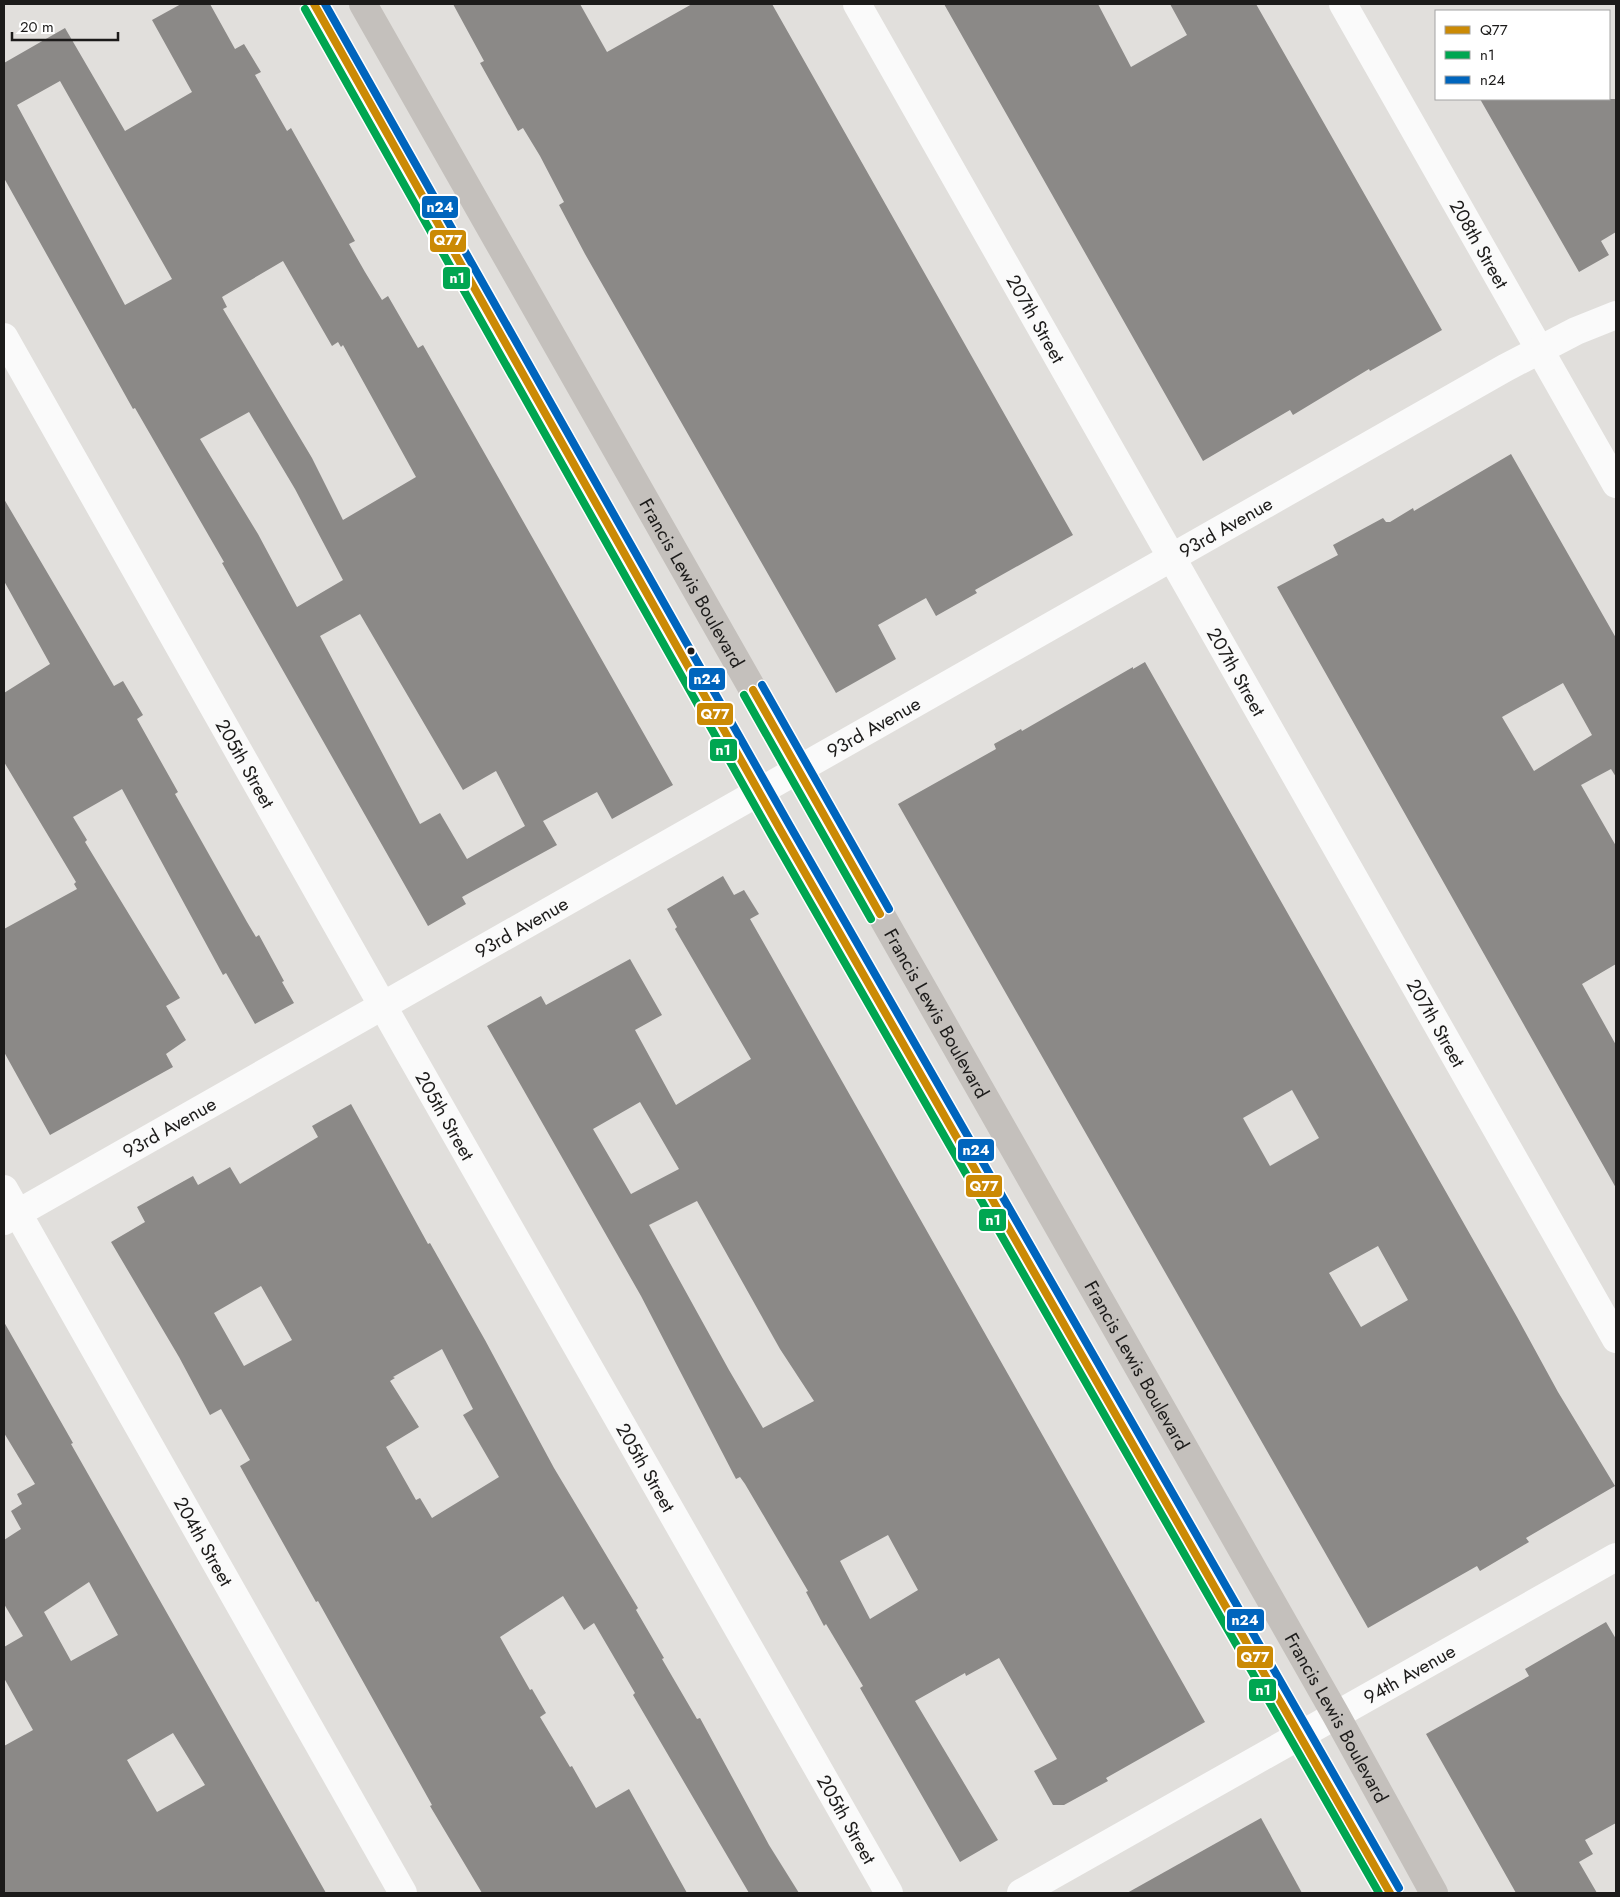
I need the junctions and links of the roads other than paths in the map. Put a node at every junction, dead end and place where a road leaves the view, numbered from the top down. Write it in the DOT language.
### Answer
graph roads {
  1 [pos="314,4"];
  2 [pos="362,4"];
  3 [pos="857,4"];
  4 [pos="1343,4"];
  5 [pos="1616,296"];
  6 [pos="1616,315"];
  7 [pos="1576,331"];
  8 [pos="4,337"];
  9 [pos="1539,349"];
  10 [pos="1616,484"];
  11 [pos="1172,558"];
  12 [pos="798,770"];
  13 [pos="759,792"];
  14 [pos="382,1006"];
  15 [pos="4,1189"];
  16 [pos="10,1217"];
  17 [pos="1616,1339"];
  18 [pos="1616,1557"];
  19 [pos="1336,1715"];
  20 [pos="1299,1735"];
  21 [pos="403,1893"];
  22 [pos="889,1893"];
  23 [pos="1021,1893"];
  24 [pos="1390,1893"];
  25 [pos="1434,1893"];
  1 -- 13 [label="main road, Francis Lewis Boulevard"];
  2 -- 12 [label="main road, Francis Lewis Boulevard"];
  3 -- 11 [label="street, 207th Street"];
  4 -- 9 [label="street, 208th Street"];
  5 -- 7 [label="street"];
  6 -- 7 [label="street, 93rd Avenue"];
  7 -- 9 [label="street, 93rd Avenue"];
  8 -- 14 [label="street, 205th Street"];
  9 -- 10 [label="street, 208th Street"];
  9 -- 11 [label="street, 93rd Avenue"];
  11 -- 12 [label="street, 93rd Avenue"];
  11 -- 17 [label="street, 207th Street"];
  12 -- 13 [label="street, 93rd Avenue"];
  12 -- 19 [label="main road, Francis Lewis Boulevard"];
  13 -- 14 [label="street, 93rd Avenue"];
  13 -- 20 [label="main road, Francis Lewis Boulevard"];
  14 -- 16 [label="street, 93rd Avenue"];
  14 -- 22 [label="street, 205th Street"];
  15 -- 16 [label="street, 204th Street"];
  16 -- 21 [label="street, 204th Street"];
  18 -- 19 [label="street, 94th Avenue"];
  19 -- 20 [label="street, 94th Avenue"];
  19 -- 25 [label="main road, Francis Lewis Boulevard"];
  20 -- 23 [label="street, 94th Avenue"];
  20 -- 24 [label="main road, Francis Lewis Boulevard"];
}
